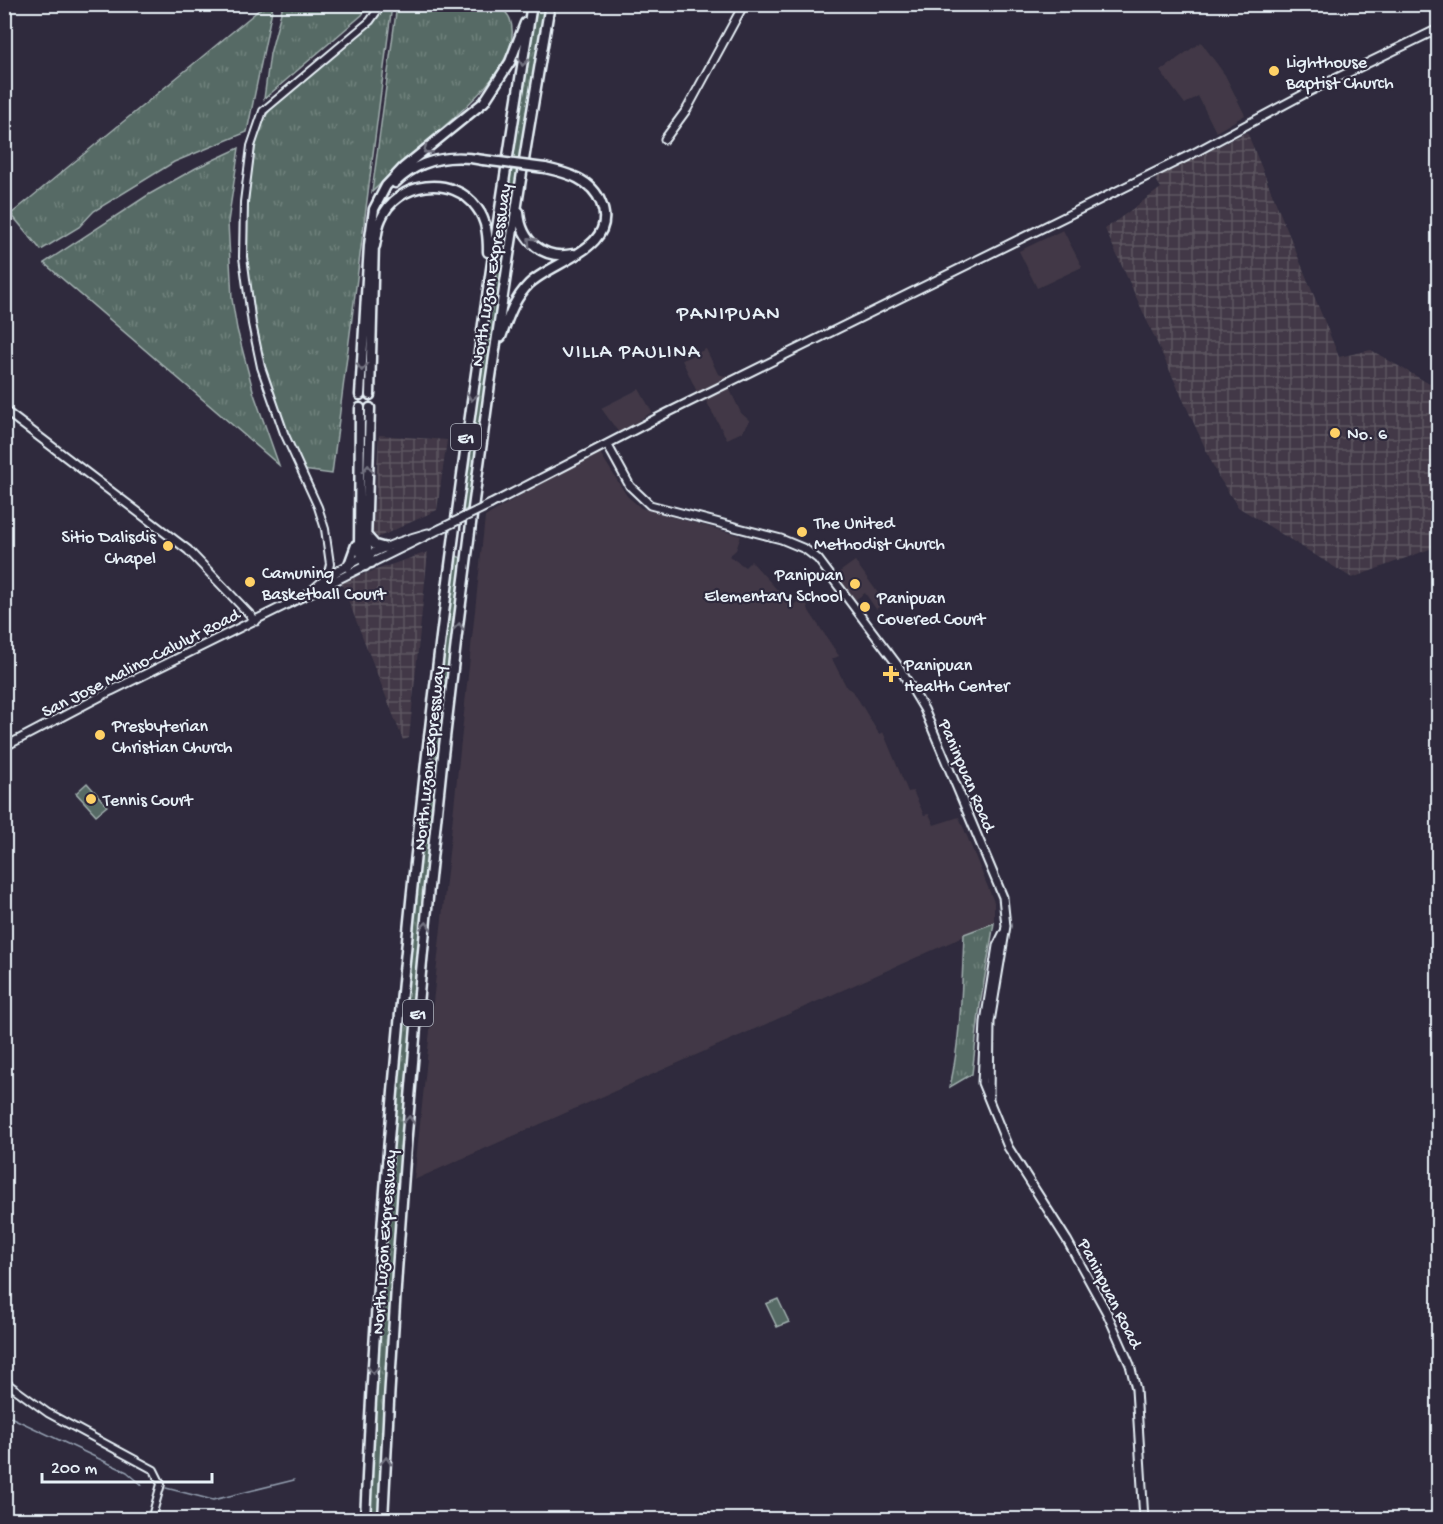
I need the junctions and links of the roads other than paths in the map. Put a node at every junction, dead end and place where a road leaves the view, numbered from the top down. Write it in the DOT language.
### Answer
graph roads {
  1 [pos="382,4"];
  2 [pos="531,4"];
  3 [pos="550,4"];
  4 [pos="744,4"];
  5 [pos="1438,29"];
  6 [pos="665,139"];
  7 [pos="521,181"];
  8 [pos="378,209"];
  9 [pos="370,228"];
  10 [pos="375,246"];
  11 [pos="584,250"];
  12 [pos="488,277"];
  13 [pos="494,357"];
  14 [pos="360,395"];
  15 [pos="370,395"];
  16 [pos="360,408"];
  17 [pos="370,408"];
  18 [pos="4,410"];
  19 [pos="607,444"];
  20 [pos="439,529"];
  21 [pos="362,534"];
  22 [pos="386,548"];
  23 [pos="367,561"];
  24 [pos="348,567"];
  25 [pos="328,583"];
  26 [pos="256,621"];
  27 [pos="4,747"];
  28 [pos="4,1381"];
  29 [pos="151,1520"];
  30 [pos="365,1520"];
  31 [pos="383,1520"];
  32 [pos="1144,1520"];
  1 -- 25 [label="street"];
  2 -- 9 [label="highway, one-way"];
  2 -- 12 [label="highway, North Luzon Expressway / E1, one-way"];
  3 -- 7 [label="highway, North Luzon Expressway / E1"];
  4 -- 6 [label="main road"];
  5 -- 19 [label="main road"];
  11 -- 7 [label="highway, one-way"];
  7 -- 13 [label="highway, North Luzon Expressway / E1"];
  8 -- 9 [label="highway"];
  8 -- 10 [label="highway"];
  8 -- 11 [label="highway, bridge"];
  9 -- 14 [label="highway, one-way"];
  10 -- 12 [label="highway"];
  10 -- 15 [label="highway"];
  11 -- 13 [label="highway"];
  12 -- 30 [label="highway, North Luzon Expressway / E1, one-way"];
  31 -- 13 [label="highway, North Luzon Expressway / E1, one-way"];
  16 -- 21 [label="highway"];
  21 -- 17 [label="highway, one-way"];
  18 -- 26 [label="main road"];
  19 -- 20 [label="main road, bridge"];
  19 -- 32 [label="main road, Paninpuan Road"];
  20 -- 22 [label="main road"];
  20 -- 23 [label="main road"];
  21 -- 22 [label="highway"];
  21 -- 23 [label="highway"];
  21 -- 24 [label="highway"];
  22 -- 23 [label="main road"];
  23 -- 24 [label="main road"];
  23 -- 25 [label="main road"];
  24 -- 25 [label="main road"];
  25 -- 26 [label="main road, San Jose Malino-Calulut Road"];
  26 -- 27 [label="main road, San Jose Malino-Calulut Road"];
  28 -- 29 [label="street"];
}
